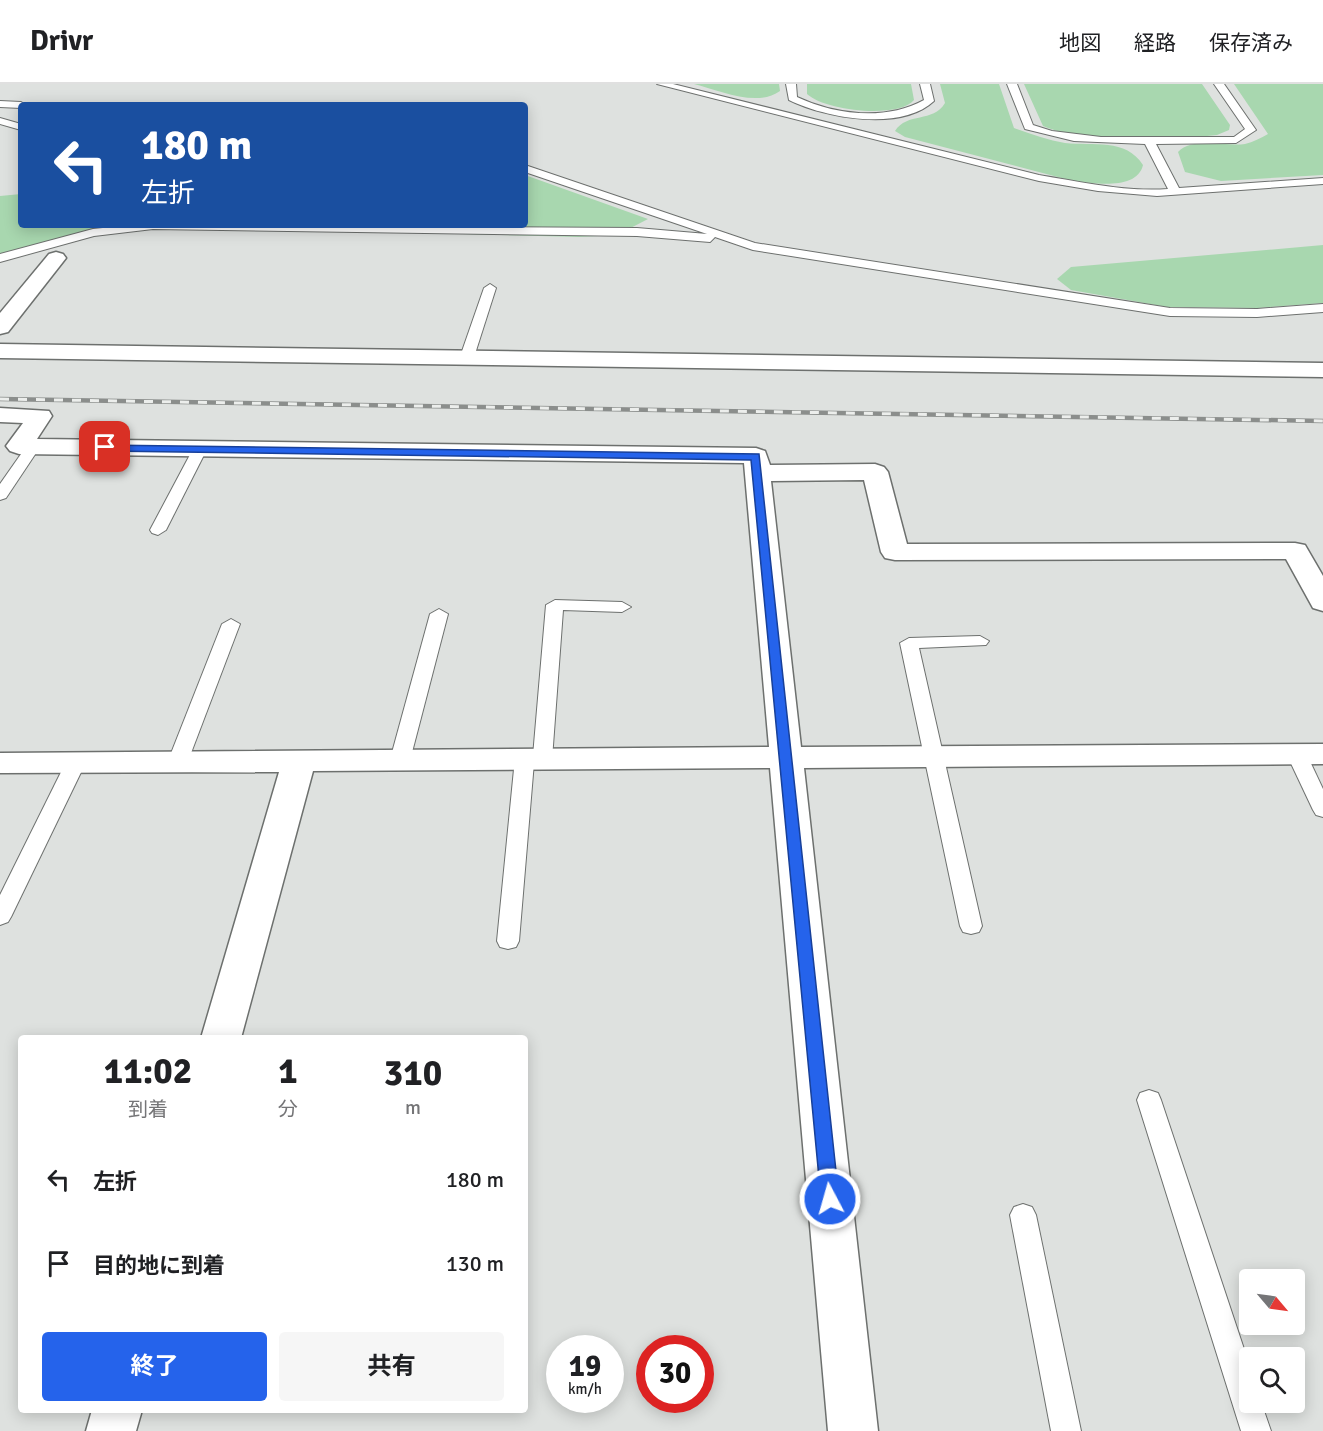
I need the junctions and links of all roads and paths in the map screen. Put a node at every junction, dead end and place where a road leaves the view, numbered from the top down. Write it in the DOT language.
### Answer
graph roads {
  1 [pos="662,84"];
  2 [pos="791,84"];
  3 [pos="925,84"];
  4 [pos="1012,84"];
  5 [pos="1219,84"];
  6 [pos="0,104"];
  7 [pos="18,105"];
  8 [pos="825,111"];
  9 [pos="0,121"];
  10 [pos="18,126"];
  11 [pos="833,128"];
  12 [pos="1148,139"];
  13 [pos="528,169"];
  14 [pos="1323,181"];
  15 [pos="1175,192"];
  16 [pos="136,228"];
  17 [pos="314,228"];
  18 [pos="728,240"];
  19 [pos="0,258"];
  20 [pos="56,258"];
  21 [pos="490,288"];
  22 [pos="1323,308"];
  23 [pos="0,327"];
  24 [pos="0,351"];
  25 [pos="466,357"];
  26 [pos="1323,370"];
  27 [pos="0,415"];
  28 [pos="33,447"];
  29 [pos="200,449"];
  30 [pos="758,473"];
  31 [pos="0,495"];
  32 [pos="158,530"];
  33 [pos="1323,602"];
  34 [pos="622,607"];
  35 [pos="439,614"];
  36 [pos="231,624"];
  37 [pos="980,641"];
  38 [pos="1310,755"];
  39 [pos="932,757"];
  40 [pos="786,758"];
  41 [pos="534,759"];
  42 [pos="400,760"];
  43 [pos="178,761"];
  44 [pos="299,761"];
  45 [pos="76,762"];
  46 [pos="0,763"];
  47 [pos="1323,810"];
  48 [pos="0,917"];
  49 [pos="971,926"];
  50 [pos="508,941"];
  51 [pos="222,1035"];
  52 [pos="1149,1100"];
  53 [pos="1023,1215"];
  54 [pos="116,1413"];
  55 [pos="111,1431"];
  56 [pos="853,1431"];
  57 [pos="1066,1431"];
  58 [pos="1256,1431"];
  1 -- 11 [label="lane"];
  2 -- 8 [label="lane"];
  3 -- 8 [label="lane"];
  4 -- 12 [label="lane"];
  5 -- 12 [label="lane"];
  6 -- 7 [label="lane"];
  8 -- 11 [label="lane"];
  9 -- 10 [label="lane"];
  11 -- 15 [label="lane"];
  12 -- 15 [label="lane"];
  13 -- 18 [label="lane"];
  14 -- 15 [label="lane"];
  16 -- 19 [label="lane"];
  17 -- 18 [label="lane"];
  18 -- 22 [label="lane"];
  20 -- 23 [label="street"];
  21 -- 25 [label="lane"];
  24 -- 25 [label="street"];
  25 -- 26 [label="street"];
  27 -- 28 [label="street"];
  28 -- 29 [label="street"];
  28 -- 31 [label="lane"];
  29 -- 30 [label="street"];
  29 -- 32 [label="lane"];
  30 -- 33 [label="street"];
  30 -- 40 [label="street"];
  34 -- 41 [label="lane"];
  35 -- 42 [label="lane"];
  36 -- 43 [label="lane"];
  37 -- 39 [label="lane"];
  38 -- 39 [label="street"];
  38 -- 47 [label="lane"];
  39 -- 40 [label="street"];
  39 -- 49 [label="lane"];
  40 -- 41 [label="street"];
  40 -- 56 [label="street"];
  41 -- 42 [label="street"];
  41 -- 50 [label="lane"];
  42 -- 44 [label="street"];
  43 -- 44 [label="street"];
  43 -- 45 [label="street"];
  44 -- 51 [label="street"];
  45 -- 46 [label="street"];
  45 -- 48 [label="lane"];
  52 -- 58 [label="lane"];
  53 -- 57 [label="lane"];
  54 -- 55 [label="street"];
}
